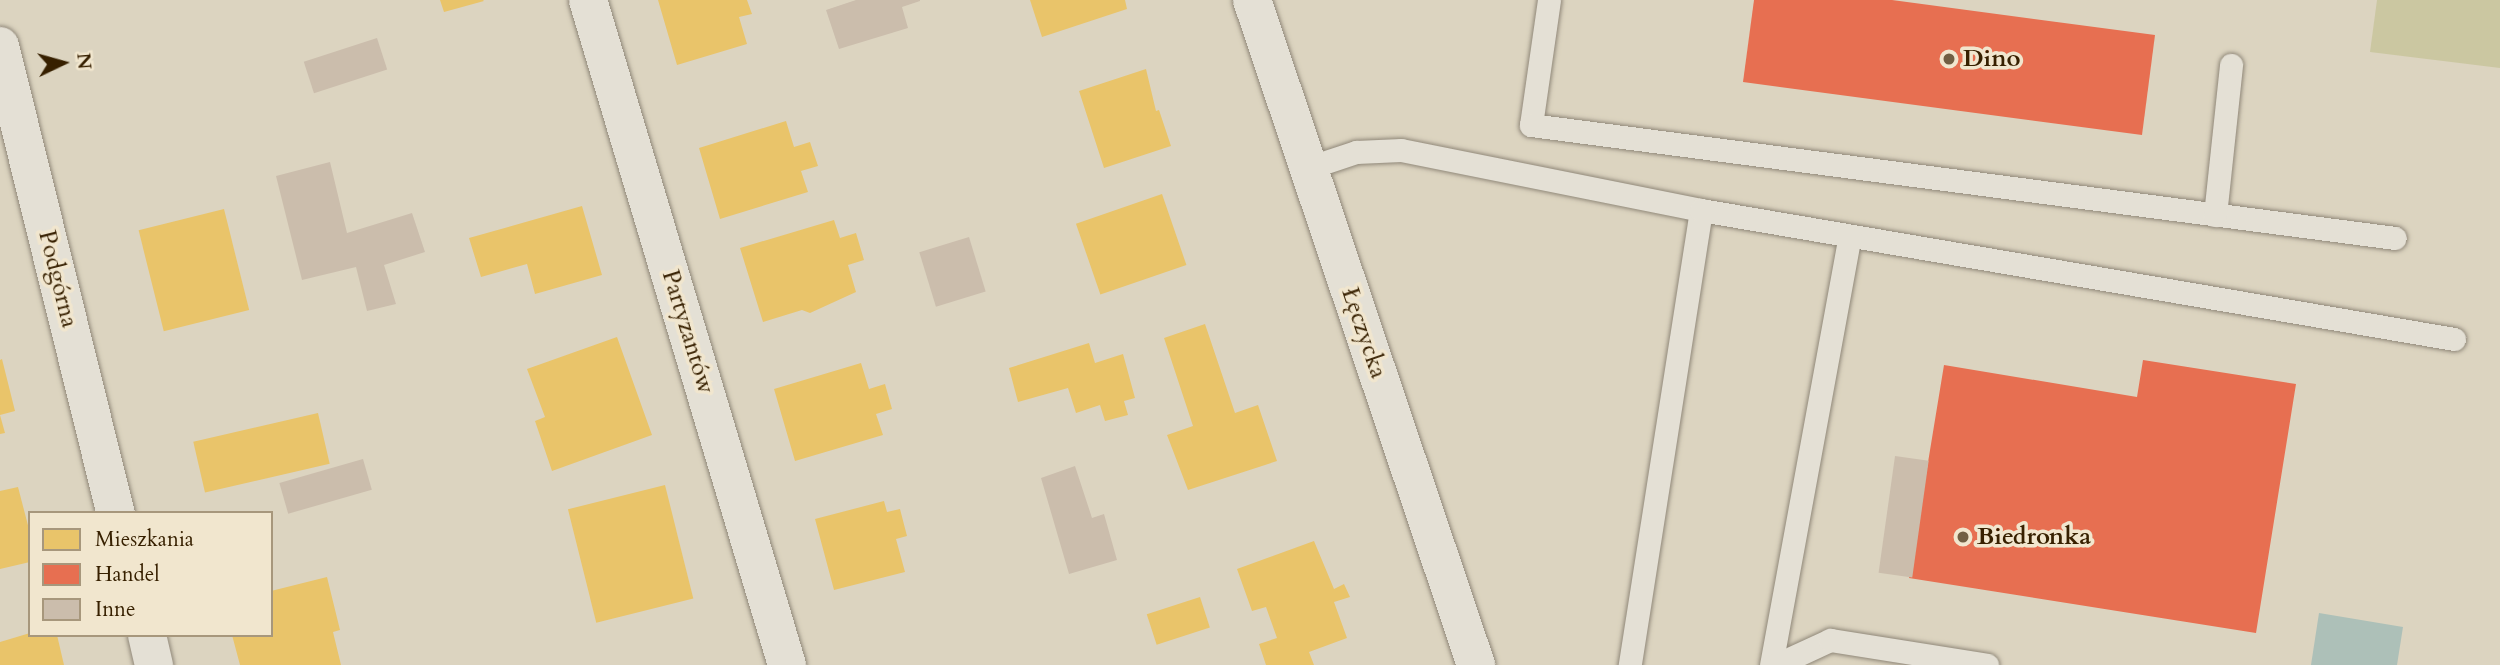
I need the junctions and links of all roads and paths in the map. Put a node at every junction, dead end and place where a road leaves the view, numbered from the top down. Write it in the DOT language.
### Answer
graph roads {
  1 [pos="588,0"];
  2 [pos="1252,0"];
  3 [pos="1549,0"];
  4 [pos="0,46"];
  5 [pos="2231,65"];
  6 [pos="1308,168"];
  7 [pos="1702,210"];
  8 [pos="2215,215"];
  9 [pos="1850,236"];
  10 [pos="2395,239"];
  11 [pos="2454,339"];
  12 [pos="116,511"];
  13 [pos="147,637"];
  14 [pos="154,665"];
  15 [pos="787,665"];
  16 [pos="1476,665"];
  17 [pos="1630,665"];
  18 [pos="1771,665"];
  19 [pos="1776,665"];
  20 [pos="1987,665"];
  1 -- 15 [label="street, Partyzantów"];
  2 -- 6 [label="street, Łęczycka"];
  3 -- 8 [label="lane"];
  4 -- 12 [label="street, Podgórna"];
  5 -- 8 [label="lane"];
  6 -- 7 [label="lane"];
  6 -- 16 [label="street, Łęczycka"];
  7 -- 9 [label="lane"];
  7 -- 17 [label="lane"];
  8 -- 10 [label="lane"];
  9 -- 11 [label="lane"];
  9 -- 18 [label="lane"];
  13 -- 14 [label="street"];
  19 -- 20 [label="lane"];
}
